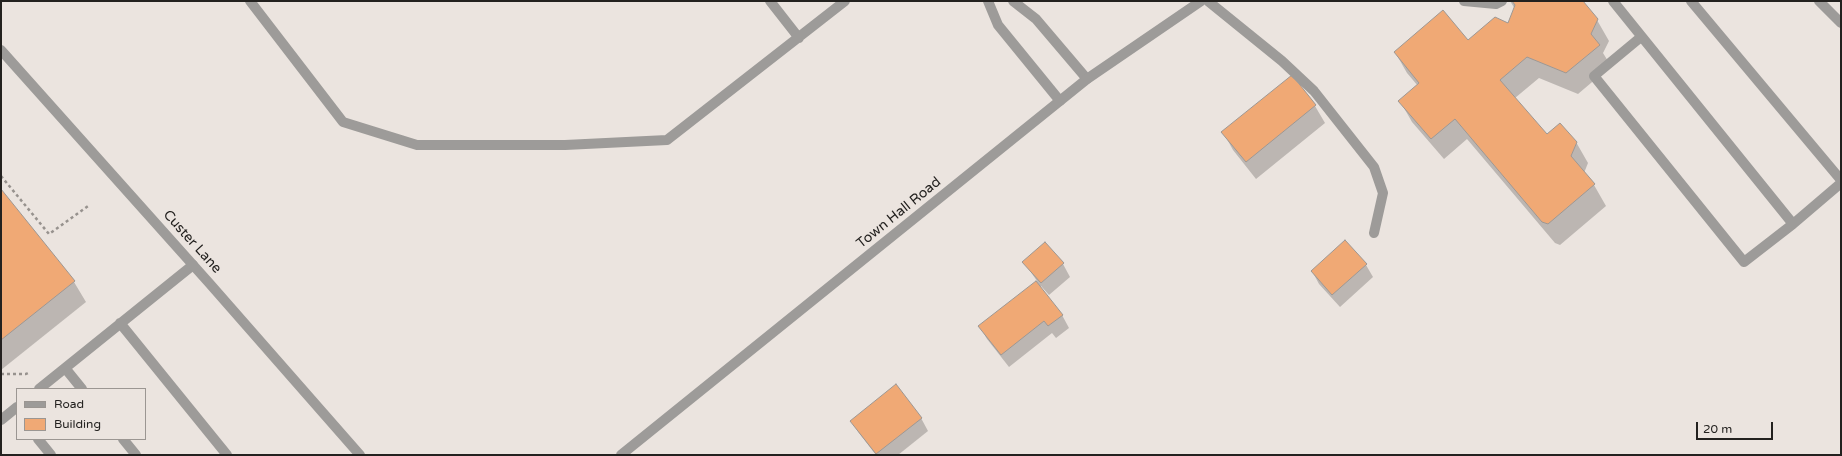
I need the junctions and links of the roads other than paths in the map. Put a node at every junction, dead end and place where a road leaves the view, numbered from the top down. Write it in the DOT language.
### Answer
graph roads {
  1 [pos="250,1"];
  2 [pos="770,1"];
  3 [pos="845,1"];
  4 [pos="988,1"];
  5 [pos="1013,1"];
  6 [pos="1201,1"];
  7 [pos="1208,1"];
  8 [pos="1464,1"];
  9 [pos="1502,1"];
  10 [pos="1613,1"];
  11 [pos="1691,1"];
  12 [pos="1819,1"];
  13 [pos="1841,23"];
  14 [pos="1641,37"];
  15 [pos="799,38"];
  16 [pos="1,50"];
  17 [pos="1087,79"];
  18 [pos="1060,101"];
  19 [pos="1841,180"];
  20 [pos="1841,183"];
  21 [pos="1793,224"];
  22 [pos="1374,234"];
  23 [pos="193,265"];
  24 [pos="120,323"];
  25 [pos="65,368"];
  26 [pos="40,388"];
  27 [pos="81,388"];
  28 [pos="16,410"];
  29 [pos="1,420"];
  30 [pos="39,440"];
  31 [pos="124,440"];
  32 [pos="51,455"];
  33 [pos="136,455"];
  34 [pos="227,455"];
  35 [pos="360,455"];
  36 [pos="621,455"];
  1 -- 15 [label="street"];
  2 -- 15 [label="street"];
  3 -- 15 [label="street"];
  4 -- 18 [label="street"];
  5 -- 17 [label="street"];
  6 -- 17 [label="street, Town Hall Road"];
  7 -- 22 [label="street"];
  8 -- 9 [label="street"];
  10 -- 14 [label="street"];
  11 -- 19 [label="street"];
  12 -- 13 [label="street"];
  14 -- 21 [label="street"];
  14 -- 21 [label="street"];
  16 -- 23 [label="street, Custer Lane"];
  17 -- 18 [label="street, Town Hall Road"];
  18 -- 36 [label="street, Town Hall Road"];
  20 -- 21 [label="street"];
  23 -- 24 [label="street"];
  23 -- 35 [label="street, Custer Lane"];
  24 -- 25 [label="street"];
  24 -- 34 [label="street"];
  25 -- 26 [label="street"];
  25 -- 27 [label="street"];
  28 -- 29 [label="street"];
  30 -- 32 [label="street"];
  31 -- 33 [label="street"];
}
